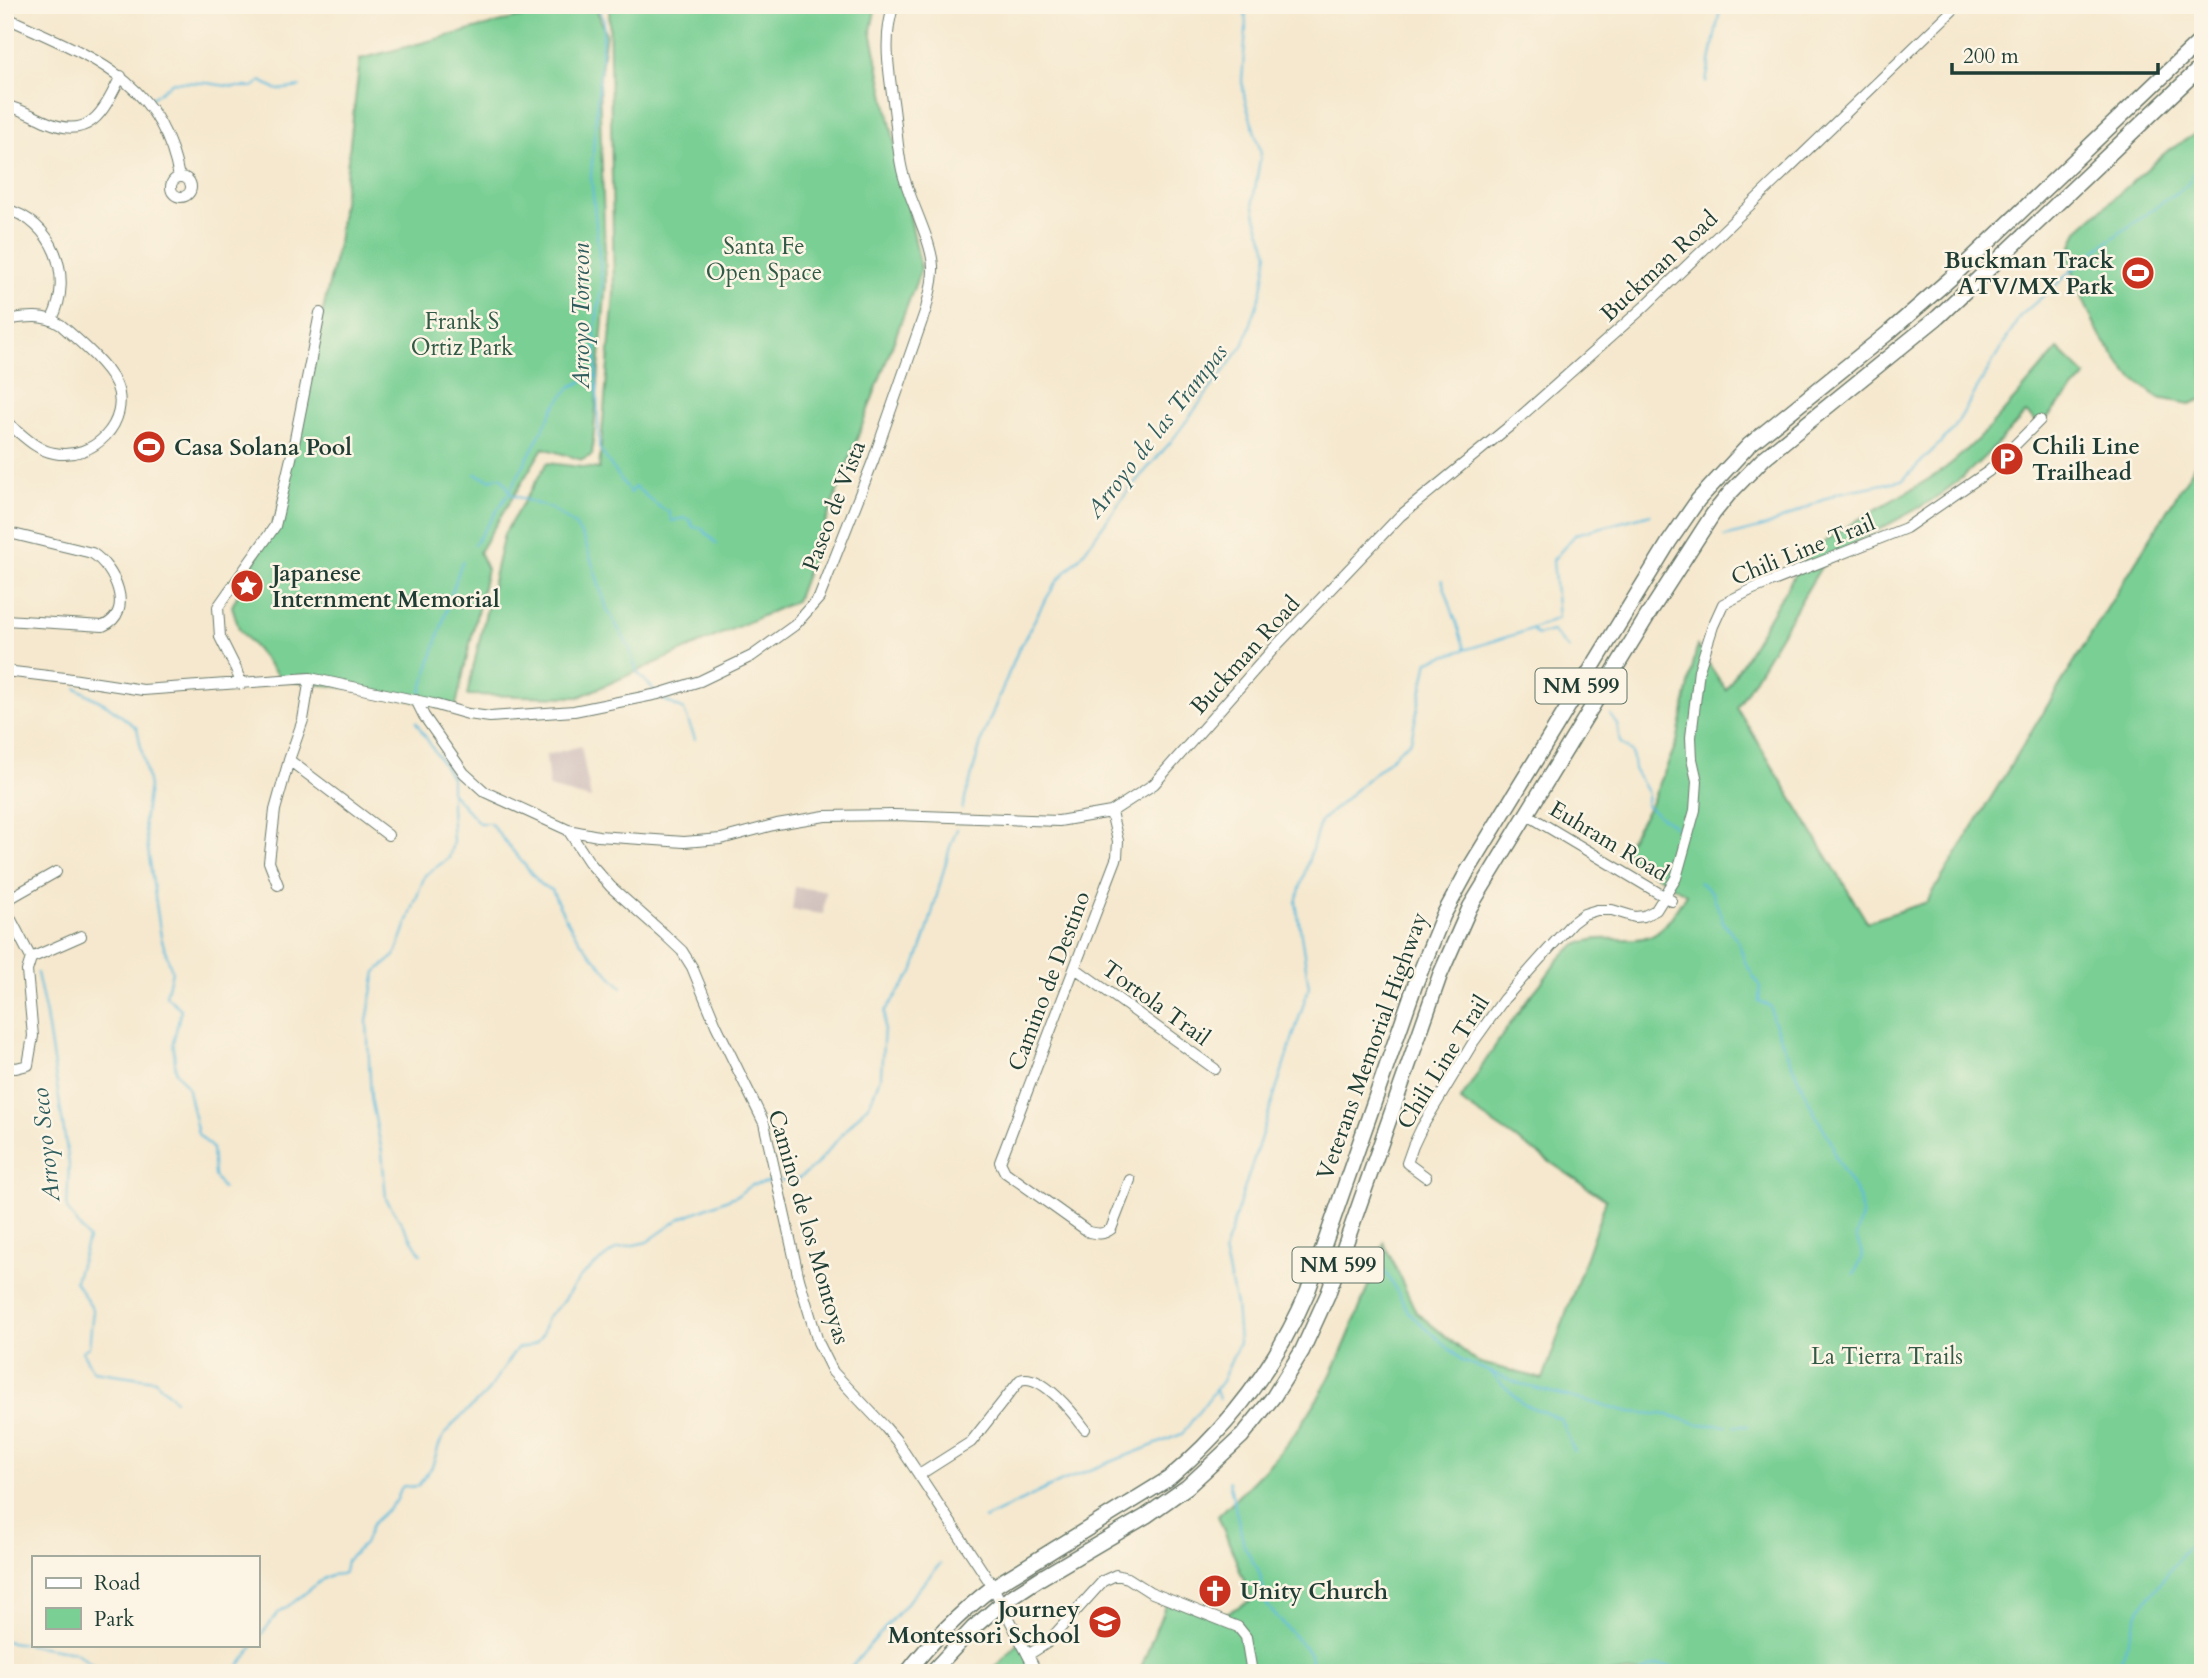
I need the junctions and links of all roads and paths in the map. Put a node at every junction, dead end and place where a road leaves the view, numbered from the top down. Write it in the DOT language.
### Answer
graph roads {
  1 [pos="894,5"];
  2 [pos="1958,5"];
  3 [pos="5,17"];
  4 [pos="2203,38"];
  5 [pos="2203,65"];
  6 [pos="121,76"];
  7 [pos="5,105"];
  8 [pos="179,177"];
  9 [pos="5,208"];
  10 [pos="320,313"];
  11 [pos="52,319"];
  12 [pos="5,320"];
  13 [pos="2039,420"];
  14 [pos="5,421"];
  15 [pos="5,532"];
  16 [pos="5,620"];
  17 [pos="5,671"];
  18 [pos="310,678"];
  19 [pos="241,684"];
  20 [pos="415,699"];
  21 [pos="289,760"];
  22 [pos="1111,812"];
  23 [pos="1526,814"];
  24 [pos="568,830"];
  25 [pos="388,835"];
  26 [pos="56,872"];
  27 [pos="278,885"];
  28 [pos="1668,898"];
  29 [pos="5,901"];
  30 [pos="5,908"];
  31 [pos="81,936"];
  32 [pos="31,958"];
  33 [pos="1074,968"];
  34 [pos="5,1066"];
  35 [pos="1215,1069"];
  36 [pos="1426,1177"];
  37 [pos="1130,1180"];
  38 [pos="1085,1429"];
  39 [pos="919,1475"];
  40 [pos="993,1587"];
  41 [pos="1002,1603"];
  42 [pos="1028,1655"];
  43 [pos="907,1673"];
  44 [pos="931,1673"];
  45 [pos="1037,1673"];
  46 [pos="1252,1673"];
  1 -- 20 [label="street, Paseo de Vista"];
  2 -- 22 [label="street, Buckman Road"];
  3 -- 6 [label="street"];
  4 -- 40 [label="highway, Veterans Memorial Highway / NM 599"];
  5 -- 23 [label="highway, Veterans Memorial Highway / NM 599"];
  6 -- 7 [label="street"];
  6 -- 8 [label="street"];
  9 -- 11 [label="street"];
  10 -- 19 [label="street"];
  11 -- 12 [label="street"];
  11 -- 14 [label="street"];
  13 -- 28 [label="street, Chili Line Trail"];
  15 -- 16 [label="street"];
  17 -- 19 [label="street, Paseo de Vista"];
  18 -- 19 [label="street, Paseo de Vista"];
  18 -- 20 [label="street, Paseo de Vista"];
  18 -- 21 [label="street"];
  20 -- 24 [label="street, Buckman Road"];
  21 -- 25 [label="street"];
  21 -- 27 [label="street"];
  22 -- 24 [label="street, Buckman Road"];
  22 -- 33 [label="street, Camino de Destino"];
  23 -- 28 [label="street, Euhram Road"];
  23 -- 41 [label="highway, Veterans Memorial Highway / NM 599"];
  24 -- 39 [label="street, Camino de los Montoyas"];
  26 -- 29 [label="street"];
  28 -- 36 [label="street, Chili Line Trail"];
  30 -- 32 [label="street"];
  31 -- 32 [label="street"];
  32 -- 34 [label="street"];
  33 -- 35 [label="street, Tortola Trail"];
  33 -- 37 [label="street, Camino de Destino"];
  38 -- 39 [label="street"];
  39 -- 40 [label="street, Camino de los Montoyas"];
  40 -- 41 [label="street, Camino de los Montoyas"];
  40 -- 43 [label="highway, Veterans Memorial Highway / NM 599"];
  41 -- 42 [label="street, Camino de los Montoyas"];
  41 -- 44 [label="highway, Veterans Memorial Highway / NM 599"];
  42 -- 45 [label="street, Camino de los Montoyas"];
  42 -- 46 [label="street"];
}
